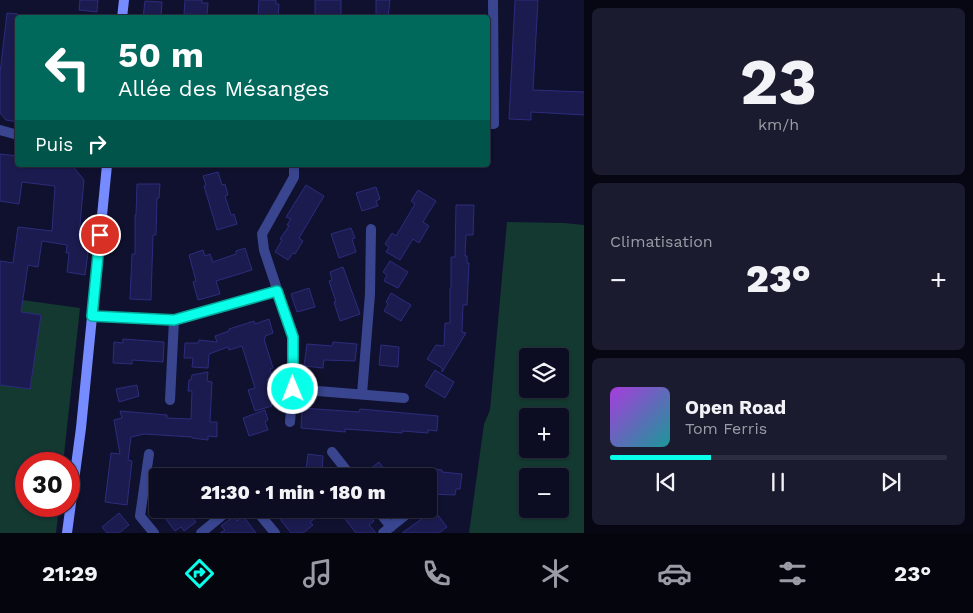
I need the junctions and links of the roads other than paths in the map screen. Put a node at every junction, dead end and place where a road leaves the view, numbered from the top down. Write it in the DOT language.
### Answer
graph roads {
  1 [pos="124,0"];
  2 [pos="493,0"];
  3 [pos="122,15"];
  4 [pos="490,69"];
  5 [pos="491,124"];
  6 [pos="0,130"];
  7 [pos="15,134"];
  8 [pos="107,167"];
  9 [pos="294,167"];
  10 [pos="371,229"];
  11 [pos="277,291"];
  12 [pos="92,316"];
  13 [pos="174,320"];
  14 [pos="293,389"];
  15 [pos="362,394"];
  16 [pos="404,398"];
  17 [pos="170,400"];
  18 [pos="290,422"];
  19 [pos="332,452"];
  20 [pos="149,454"];
  21 [pos="345,468"];
  22 [pos="219,518"];
  23 [pos="262,518"];
  24 [pos="381,518"];
  25 [pos="402,518"];
  26 [pos="387,530"];
  27 [pos="67,533"];
  28 [pos="154,533"];
  29 [pos="201,533"];
  30 [pos="275,533"];
  1 -- 3 [label="street"];
  2 -- 4 [label="street"];
  4 -- 5 [label="street"];
  6 -- 7 [label="street"];
  8 -- 12 [label="street"];
  9 -- 11 [label="street"];
  10 -- 15 [label="street"];
  11 -- 13 [label="street"];
  11 -- 14 [label="street"];
  12 -- 13 [label="street"];
  12 -- 27 [label="street"];
  13 -- 17 [label="street"];
  14 -- 15 [label="street"];
  14 -- 18 [label="street"];
  15 -- 16 [label="street"];
  19 -- 21 [label="street"];
  20 -- 28 [label="street"];
  22 -- 29 [label="street"];
  23 -- 30 [label="street"];
  24 -- 26 [label="street"];
  25 -- 26 [label="street"];
}
